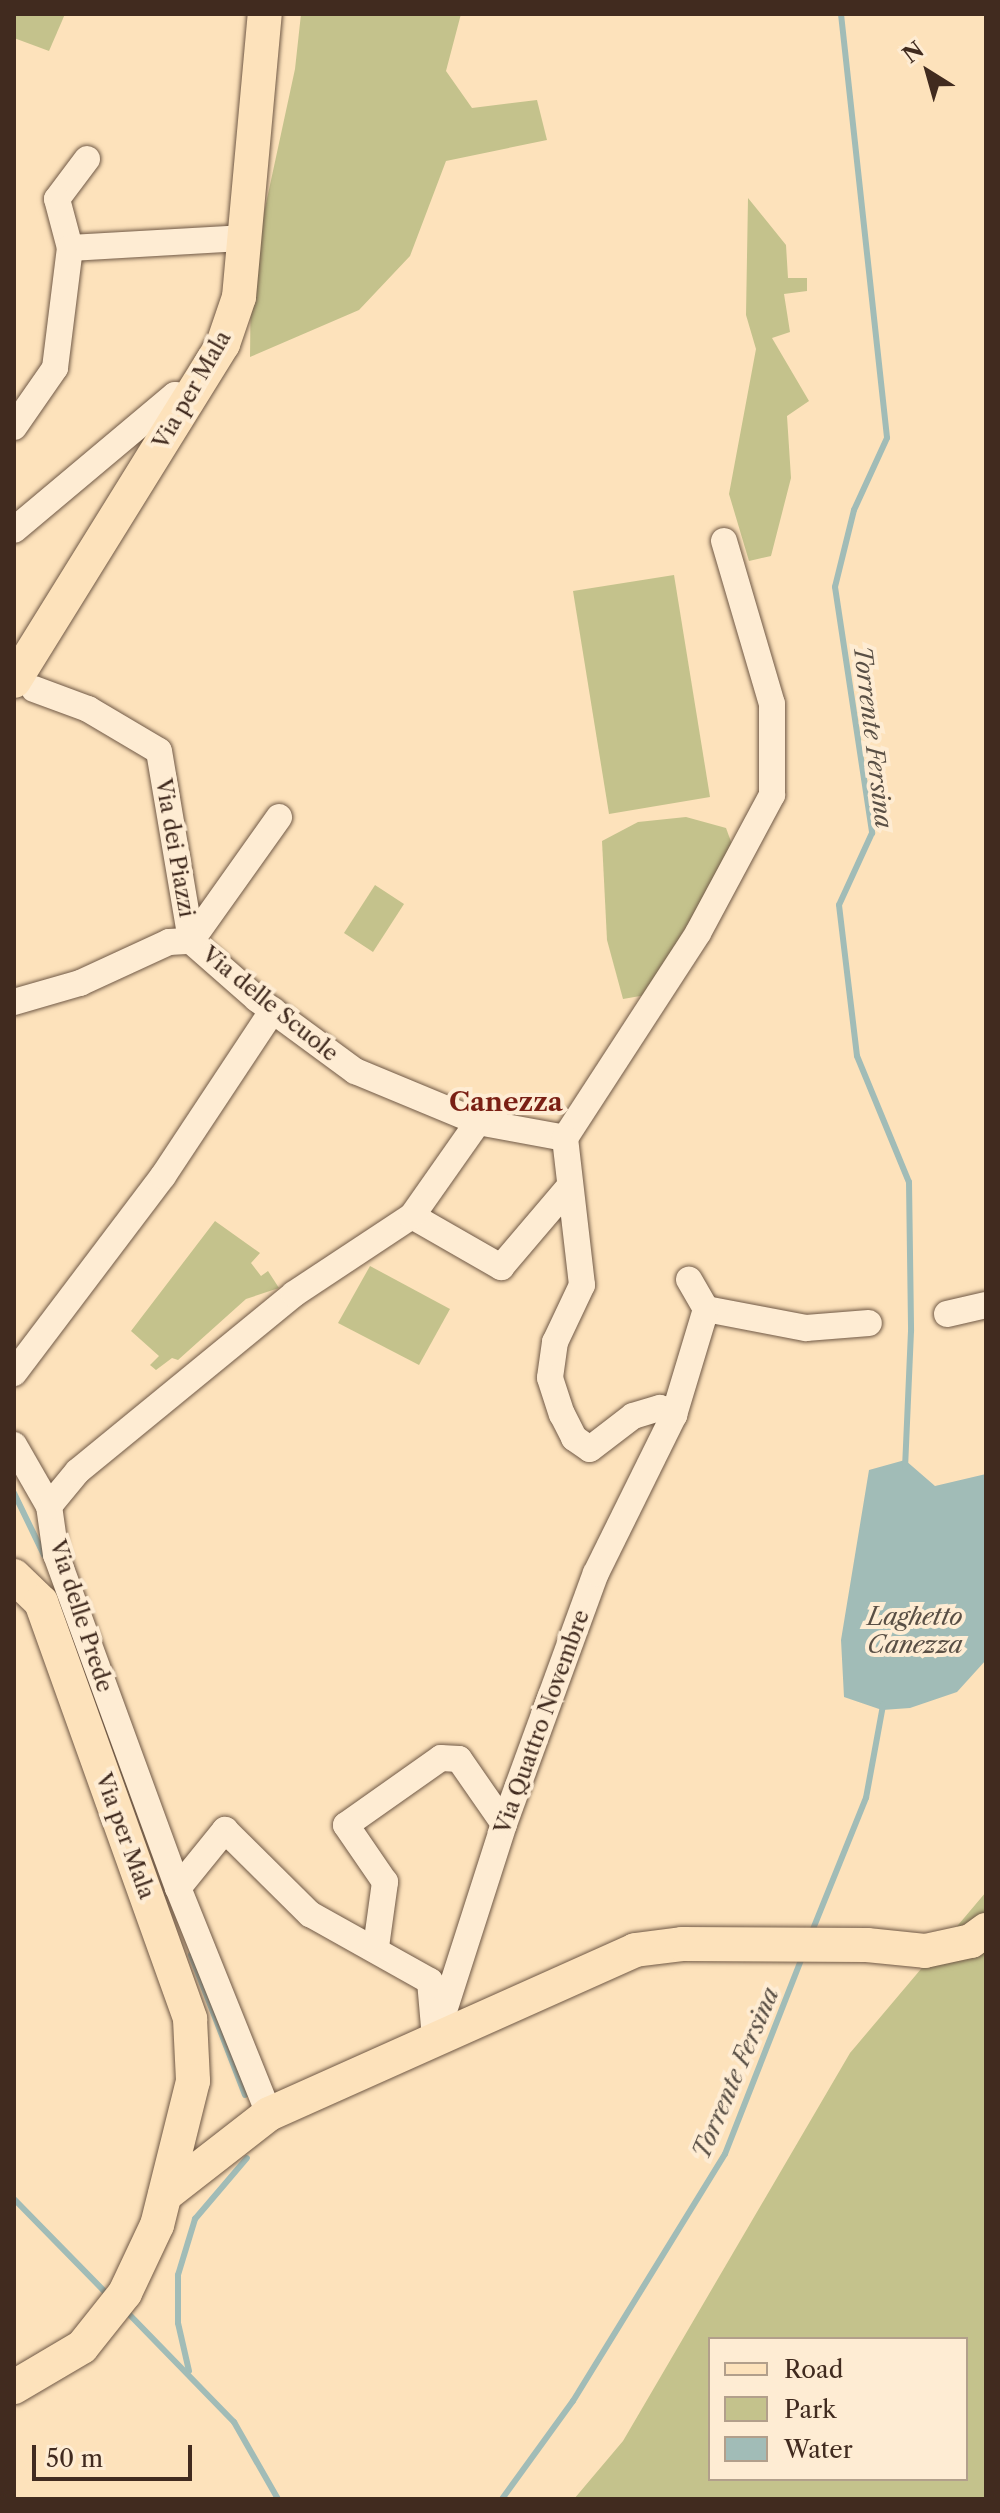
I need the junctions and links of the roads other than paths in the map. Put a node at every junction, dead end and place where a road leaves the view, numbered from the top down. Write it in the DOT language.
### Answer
graph roads {
  1 [pos="265,14"];
  2 [pos="87,159"];
  3 [pos="246,238"];
  4 [pos="70,248"];
  5 [pos="188,399"];
  6 [pos="14,427"];
  7 [pos="14,530"];
  8 [pos="724,541"];
  9 [pos="24,685"];
  10 [pos="279,817"];
  11 [pos="191,941"];
  12 [pos="14,1002"];
  13 [pos="273,1010"];
  14 [pos="478,1122"];
  15 [pos="565,1138"];
  16 [pos="570,1186"];
  17 [pos="412,1216"];
  18 [pos="689,1279"];
  19 [pos="986,1305"];
  20 [pos="706,1309"];
  21 [pos="947,1314"];
  22 [pos="869,1323"];
  23 [pos="14,1373"];
  24 [pos="674,1415"];
  25 [pos="14,1445"];
  26 [pos="49,1506"];
  27 [pos="14,1576"];
  28 [pos="504,1824"];
  29 [pos="178,1888"];
  30 [pos="986,1930"];
  31 [pos="376,1947"];
  32 [pos="435,2039"];
  33 [pos="186,2110"];
  34 [pos="269,2114"];
  35 [pos="232,2138"];
  36 [pos="165,2195"];
  37 [pos="14,2387"];
  1 -- 3 [label="main road, Via per Mala"];
  2 -- 4 [label="street"];
  3 -- 4 [label="street"];
  3 -- 5 [label="main road, Via per Mala"];
  4 -- 6 [label="street"];
  5 -- 7 [label="street"];
  5 -- 9 [label="main road, Via per Mala"];
  8 -- 15 [label="street"];
  9 -- 11 [label="street, Via dei Piazzi"];
  10 -- 11 [label="street"];
  11 -- 12 [label="street, Via delle Scuole"];
  11 -- 13 [label="street, Via delle Scuole"];
  13 -- 14 [label="street, Via delle Scuole"];
  13 -- 23 [label="street"];
  14 -- 15 [label="street, Via delle Scuole"];
  14 -- 17 [label="street"];
  15 -- 16 [label="street"];
  16 -- 17 [label="street"];
  16 -- 24 [label="street"];
  17 -- 26 [label="street"];
  18 -- 20 [label="street"];
  19 -- 21 [label="street"];
  20 -- 22 [label="street"];
  20 -- 24 [label="street, Via Quattro Novembre"];
  24 -- 28 [label="street, Via Quattro Novembre"];
  25 -- 26 [label="street"];
  26 -- 29 [label="street, Via delle Prede"];
  27 -- 33 [label="main road, Via per Mala"];
  28 -- 31 [label="street"];
  28 -- 32 [label="street, Via Quattro Novembre"];
  29 -- 31 [label="street"];
  29 -- 34 [label="street, Via delle Prede"];
  30 -- 32 [label="main road"];
  31 -- 32 [label="street"];
  32 -- 34 [label="main road"];
  33 -- 35 [label="main road"];
  33 -- 36 [label="main road, Via per Mala"];
  34 -- 35 [label="main road"];
  35 -- 36 [label="main road"];
  36 -- 37 [label="main road, Via per Mala"];
}
